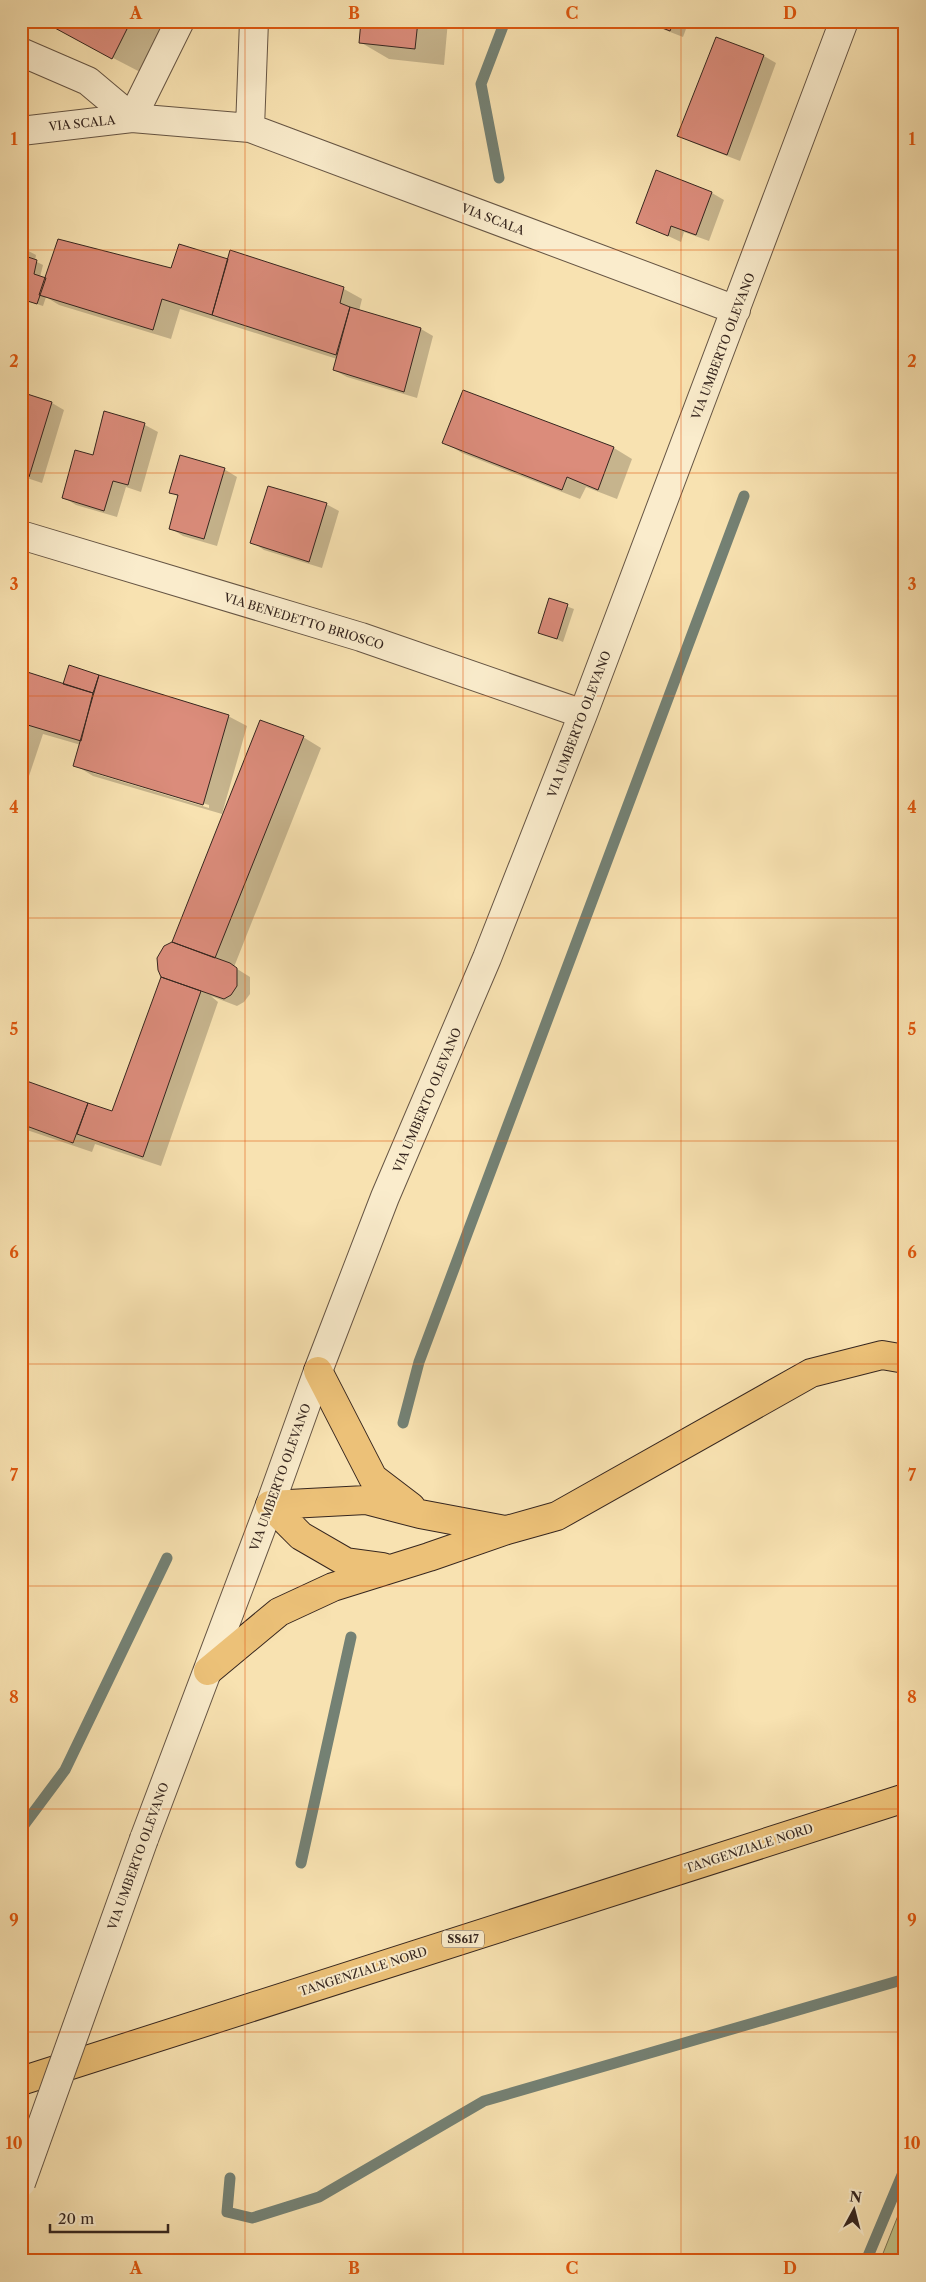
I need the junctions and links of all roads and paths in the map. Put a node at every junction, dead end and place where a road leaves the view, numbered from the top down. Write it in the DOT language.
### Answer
graph roads {
  1 [pos="180,21"];
  2 [pos="254,21"];
  3 [pos="844,21"];
  4 [pos="21,52"];
  5 [pos="132,118"];
  6 [pos="25,127"];
  7 [pos="250,128"];
  8 [pos="736,310"];
  9 [pos="21,535"];
  10 [pos="583,714"];
  11 [pos="905,1359"];
  12 [pos="318,1371"];
  13 [pos="270,1505"];
  14 [pos="420,1514"];
  15 [pos="507,1530"];
  16 [pos="392,1569"];
  17 [pos="208,1670"];
  18 [pos="905,1798"];
  19 [pos="21,2081"];
  20 [pos="21,2182"];
  1 -- 5 [label="street, VIA SCALA"];
  2 -- 7 [label="street"];
  3 -- 8 [label="street, VIA UMBERTO OLEVANO"];
  4 -- 5 [label="street"];
  5 -- 6 [label="street, VIA SCALA"];
  5 -- 7 [label="street, VIA SCALA"];
  7 -- 8 [label="street, VIA SCALA"];
  8 -- 10 [label="street, VIA UMBERTO OLEVANO"];
  9 -- 10 [label="street, VIA BENEDETTO BRIOSCO"];
  10 -- 12 [label="street, VIA UMBERTO OLEVANO"];
  11 -- 15 [label="highway"];
  12 -- 13 [label="street, VIA UMBERTO OLEVANO"];
  12 -- 14 [label="highway"];
  13 -- 14 [label="highway"];
  13 -- 16 [label="highway"];
  13 -- 17 [label="street, VIA UMBERTO OLEVANO"];
  14 -- 15 [label="highway"];
  15 -- 16 [label="highway"];
  16 -- 17 [label="highway"];
  17 -- 20 [label="street, VIA UMBERTO OLEVANO, bridge"];
  18 -- 19 [label="highway, TANGENZIALE NORD / SS617"];
}
